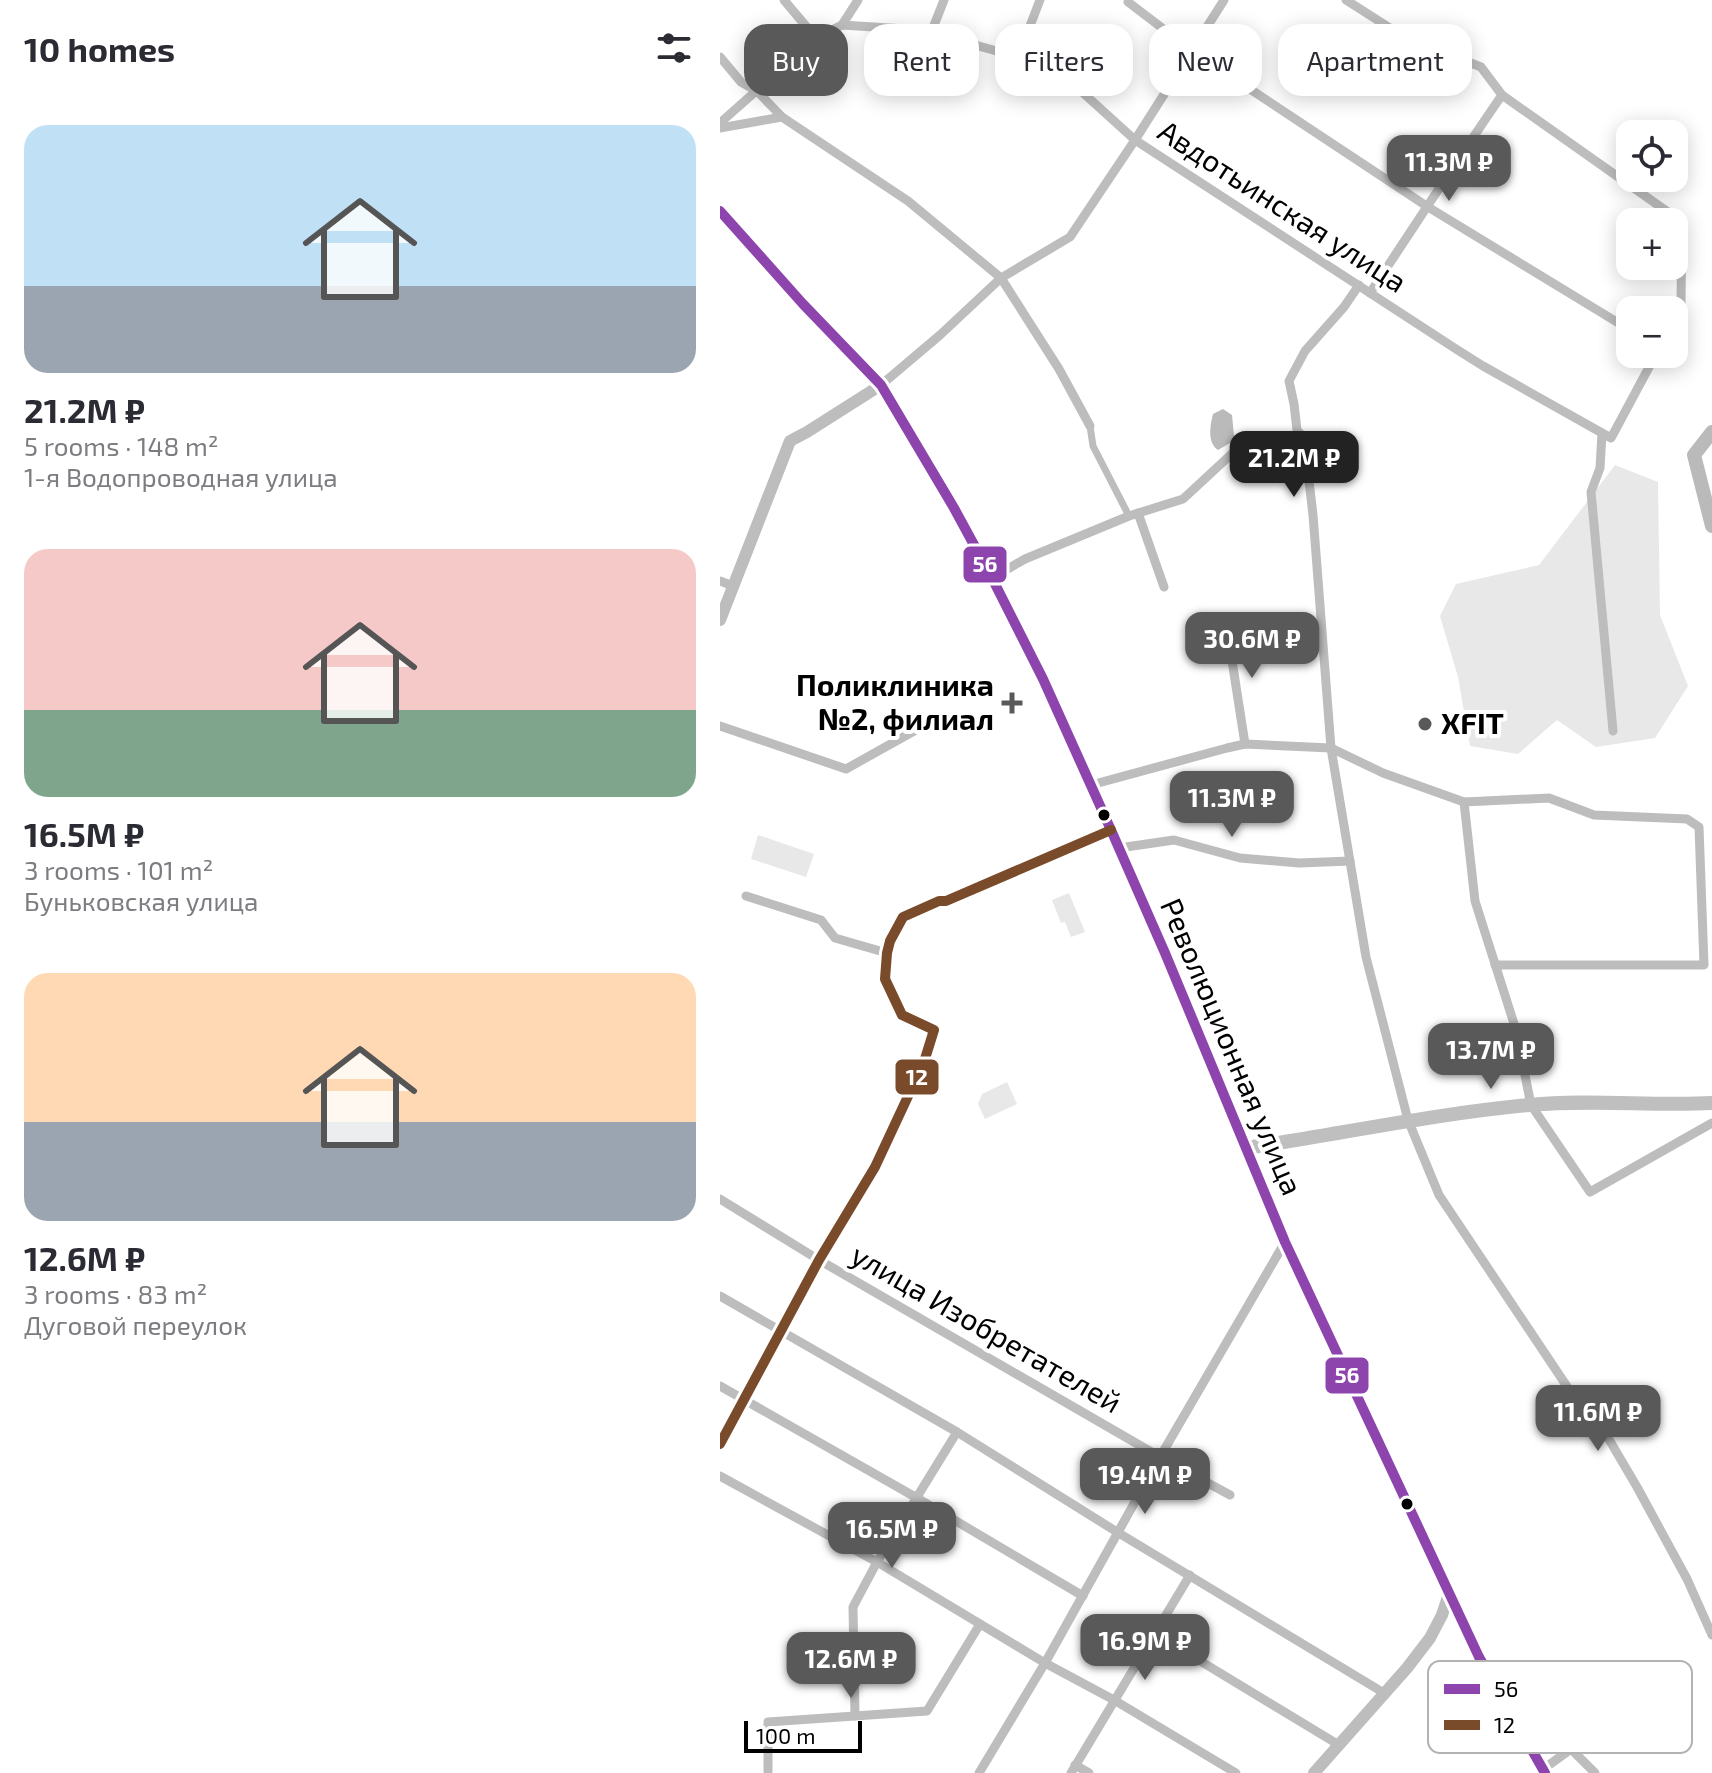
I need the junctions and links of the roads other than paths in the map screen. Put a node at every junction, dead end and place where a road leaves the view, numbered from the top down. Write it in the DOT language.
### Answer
graph roads {
  1 [pos="784,0"];
  2 [pos="858,0"];
  3 [pos="944,0"];
  4 [pos="1040,0"];
  5 [pos="1224,0"];
  6 [pos="1346,0"];
  7 [pos="1129,1"];
  8 [pos="804,24"];
  9 [pos="843,24"];
  10 [pos="935,24"];
  11 [pos="1031,24"];
  12 [pos="1158,24"];
  13 [pos="1208,24"];
  14 [pos="720,57"];
  15 [pos="744,84"];
  16 [pos="1502,95"];
  17 [pos="752,96"];
  18 [pos="762,96"];
  19 [pos="1087,96"];
  20 [pos="1162,96"];
  21 [pos="1260,96"];
  22 [pos="782,117"];
  23 [pos="720,125"];
  24 [pos="1135,140"];
  25 [pos="1428,207"];
  26 [pos="720,211"];
  27 [pos="1001,278"];
  28 [pos="1359,285"];
  29 [pos="1370,293"];
  30 [pos="1681,296"];
  31 [pos="1616,321"];
  32 [pos="1647,368"];
  33 [pos="881,385"];
  34 [pos="1090,426"];
  35 [pos="1606,436"];
  36 [pos="1237,449"];
  37 [pos="1133,514"];
  38 [pos="992,578"];
  39 [pos="720,581"];
  40 [pos="733,586"];
  41 [pos="1164,587"];
  42 [pos="720,620"];
  43 [pos="1226,622"];
  44 [pos="720,726"];
  45 [pos="914,731"];
  46 [pos="1613,731"];
  47 [pos="1245,744"];
  48 [pos="1331,748"];
  49 [pos="1091,785"];
  50 [pos="1464,802"];
  51 [pos="1111,830"];
  52 [pos="1119,848"];
  53 [pos="1350,861"];
  54 [pos="746,896"];
  55 [pos="887,953"];
  56 [pos="1495,965"];
  57 [pos="1712,1103"];
  58 [pos="1531,1105"];
  59 [pos="1408,1120"];
  60 [pos="1712,1123"];
  61 [pos="1245,1148"];
  62 [pos="720,1199"];
  63 [pos="1285,1242"];
  64 [pos="819,1260"];
  65 [pos="720,1296"];
  66 [pos="780,1331"];
  67 [pos="720,1386"];
  68 [pos="745,1400"];
  69 [pos="957,1432"];
  70 [pos="720,1444"];
  71 [pos="1160,1457"];
  72 [pos="720,1476"];
  73 [pos="1230,1495"];
  74 [pos="917,1498"];
  75 [pos="1117,1532"];
  76 [pos="877,1562"];
  77 [pos="1190,1575"];
  78 [pos="1449,1594"];
  79 [pos="1083,1596"];
  80 [pos="980,1624"];
  81 [pos="1154,1633"];
  82 [pos="1712,1635"];
  83 [pos="1481,1661"];
  84 [pos="1045,1663"];
  85 [pos="1384,1693"];
  86 [pos="1114,1700"];
  87 [pos="855,1716"];
  88 [pos="1339,1745"];
  89 [pos="1534,1753"];
  90 [pos="1566,1753"];
  91 [pos="1575,1753"];
  92 [pos="1073,1769"];
  93 [pos="1544,1771"];
  94 [pos="768,1773"];
  95 [pos="979,1773"];
  96 [pos="1089,1773"];
  97 [pos="1236,1773"];
  98 [pos="1314,1773"];
  99 [pos="1595,1773"];
  1 -- 8 [label="street"];
  2 -- 9 [label="street"];
  3 -- 10 [label="street"];
  4 -- 11 [label="street"];
  5 -- 13 [label="street"];
  6 -- 16 [label="street"];
  7 -- 12 [label="street"];
  14 -- 15 [label="street"];
  16 -- 25 [label="street"];
  16 -- 30 [label="street"];
  17 -- 23 [label="street"];
  18 -- 22 [label="street"];
  19 -- 24 [label="street, Авдотьинская улица"];
  20 -- 24 [label="street"];
  21 -- 25 [label="street"];
  22 -- 23 [label="street"];
  22 -- 27 [label="street"];
  24 -- 27 [label="street"];
  24 -- 28 [label="street, Авдотьинская улица"];
  25 -- 29 [label="street"];
  25 -- 31 [label="street"];
  26 -- 33 [label="main road, Революционная улица"];
  27 -- 33 [label="street"];
  27 -- 34 [label="street"];
  28 -- 29 [label="street, Авдотьинская улица"];
  28 -- 48 [label="street"];
  29 -- 35 [label="street, Авдотьинская улица"];
  32 -- 35 [label="street"];
  33 -- 38 [label="main road, Революционная улица"];
  33 -- 40 [label="street"];
  34 -- 37 [label="street"];
  35 -- 46 [label="street"];
  36 -- 37 [label="street"];
  37 -- 38 [label="street"];
  37 -- 41 [label="street"];
  38 -- 49 [label="main road, Революционная улица"];
  39 -- 40 [label="street"];
  40 -- 42 [label="street"];
  43 -- 47 [label="street"];
  44 -- 45 [label="street"];
  47 -- 48 [label="street"];
  47 -- 49 [label="street"];
  48 -- 50 [label="street"];
  48 -- 53 [label="street"];
  49 -- 51 [label="main road, Революционная улица"];
  50 -- 56 [label="street"];
  50 -- 56 [label="street"];
  51 -- 52 [label="main road, Революционная улица"];
  51 -- 55 [label="street"];
  52 -- 53 [label="street"];
  52 -- 61 [label="main road, Революционная улица"];
  53 -- 59 [label="street"];
  54 -- 55 [label="street"];
  55 -- 64 [label="street"];
  56 -- 58 [label="street"];
  57 -- 58 [label="main road"];
  58 -- 59 [label="main road"];
  58 -- 60 [label="street"];
  59 -- 61 [label="main road"];
  59 -- 82 [label="street"];
  61 -- 63 [label="main road, Революционная улица"];
  62 -- 64 [label="street, улица Изобретателей"];
  63 -- 71 [label="street"];
  63 -- 78 [label="main road, Революционная улица"];
  64 -- 66 [label="street"];
  64 -- 71 [label="street, улица Изобретателей"];
  65 -- 66 [label="street"];
  66 -- 68 [label="street"];
  66 -- 69 [label="street"];
  67 -- 68 [label="street"];
  68 -- 70 [label="street"];
  68 -- 74 [label="street"];
  69 -- 74 [label="street"];
  69 -- 75 [label="street"];
  71 -- 73 [label="street, улица Изобретателей"];
  71 -- 75 [label="street"];
  72 -- 76 [label="street"];
  74 -- 76 [label="street"];
  74 -- 79 [label="street"];
  75 -- 77 [label="street"];
  75 -- 79 [label="street"];
  76 -- 80 [label="street"];
  76 -- 87 [label="street"];
  77 -- 81 [label="street"];
  77 -- 85 [label="street"];
  78 -- 83 [label="main road, Революционная улица"];
  78 -- 85 [label="street"];
  79 -- 84 [label="street"];
  80 -- 84 [label="street"];
  80 -- 87 [label="street"];
  81 -- 86 [label="street"];
  81 -- 88 [label="street"];
  84 -- 86 [label="street"];
  84 -- 95 [label="street"];
  85 -- 88 [label="street"];
  86 -- 92 [label="street"];
  86 -- 97 [label="street"];
  87 -- 94 [label="street"];
  88 -- 98 [label="street"];
  89 -- 93 [label="main road, Революционная улица"];
  90 -- 93 [label="street"];
  91 -- 99 [label="street"];
  92 -- 96 [label="street"];
}
